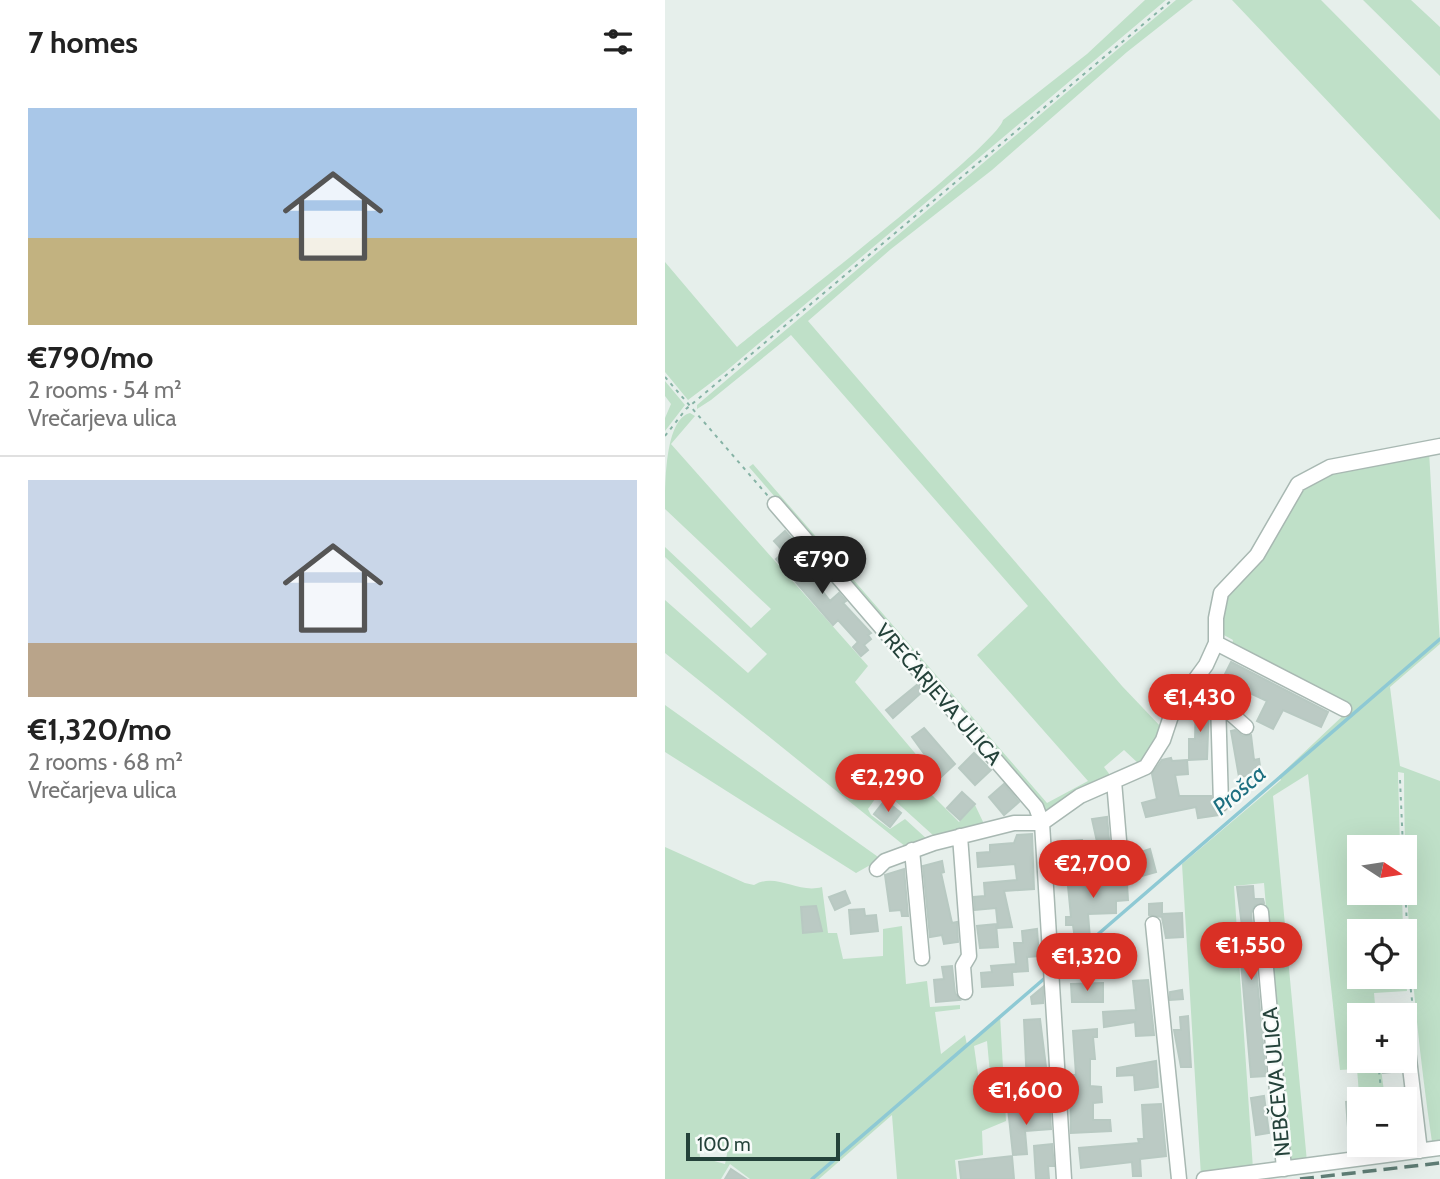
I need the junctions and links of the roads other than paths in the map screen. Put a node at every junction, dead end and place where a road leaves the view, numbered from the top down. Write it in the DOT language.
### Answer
graph roads {
  1 [pos="1440,446"];
  2 [pos="775,504"];
  3 [pos="1216,643"];
  4 [pos="1191,687"];
  5 [pos="1217,701"];
  6 [pos="1345,709"];
  7 [pos="1246,727"];
  8 [pos="1114,781"];
  9 [pos="1221,804"];
  10 [pos="1042,823"];
  11 [pos="960,836"];
  12 [pos="912,850"];
  13 [pos="877,869"];
  14 [pos="1122,876"];
  15 [pos="1261,912"];
  16 [pos="1153,924"];
  17 [pos="922,958"];
  18 [pos="965,992"];
  19 [pos="1414,1073"];
  20 [pos="1440,1148"];
  21 [pos="1420,1151"];
  22 [pos="1284,1168"];
  23 [pos="1064,1179"];
  24 [pos="1179,1179"];
  25 [pos="1205,1179"];
  1 -- 3 [label="street"];
  2 -- 10 [label="street, VREČARJEVA ULICA"];
  3 -- 4 [label="street"];
  3 -- 6 [label="street"];
  4 -- 5 [label="street"];
  4 -- 8 [label="street"];
  5 -- 7 [label="street"];
  5 -- 9 [label="street"];
  8 -- 10 [label="street"];
  8 -- 14 [label="street"];
  10 -- 11 [label="street"];
  10 -- 23 [label="street, VREČARJEVA ULICA"];
  11 -- 12 [label="street"];
  11 -- 18 [label="street"];
  12 -- 13 [label="street"];
  12 -- 17 [label="street"];
  15 -- 22 [label="street, NEBČEVA ULICA"];
  16 -- 24 [label="street"];
  19 -- 21 [label="street"];
  20 -- 21 [label="street, NEBČEVA ULICA"];
  21 -- 22 [label="street, NEBČEVA ULICA"];
  22 -- 25 [label="street, NEBČEVA ULICA"];
}
